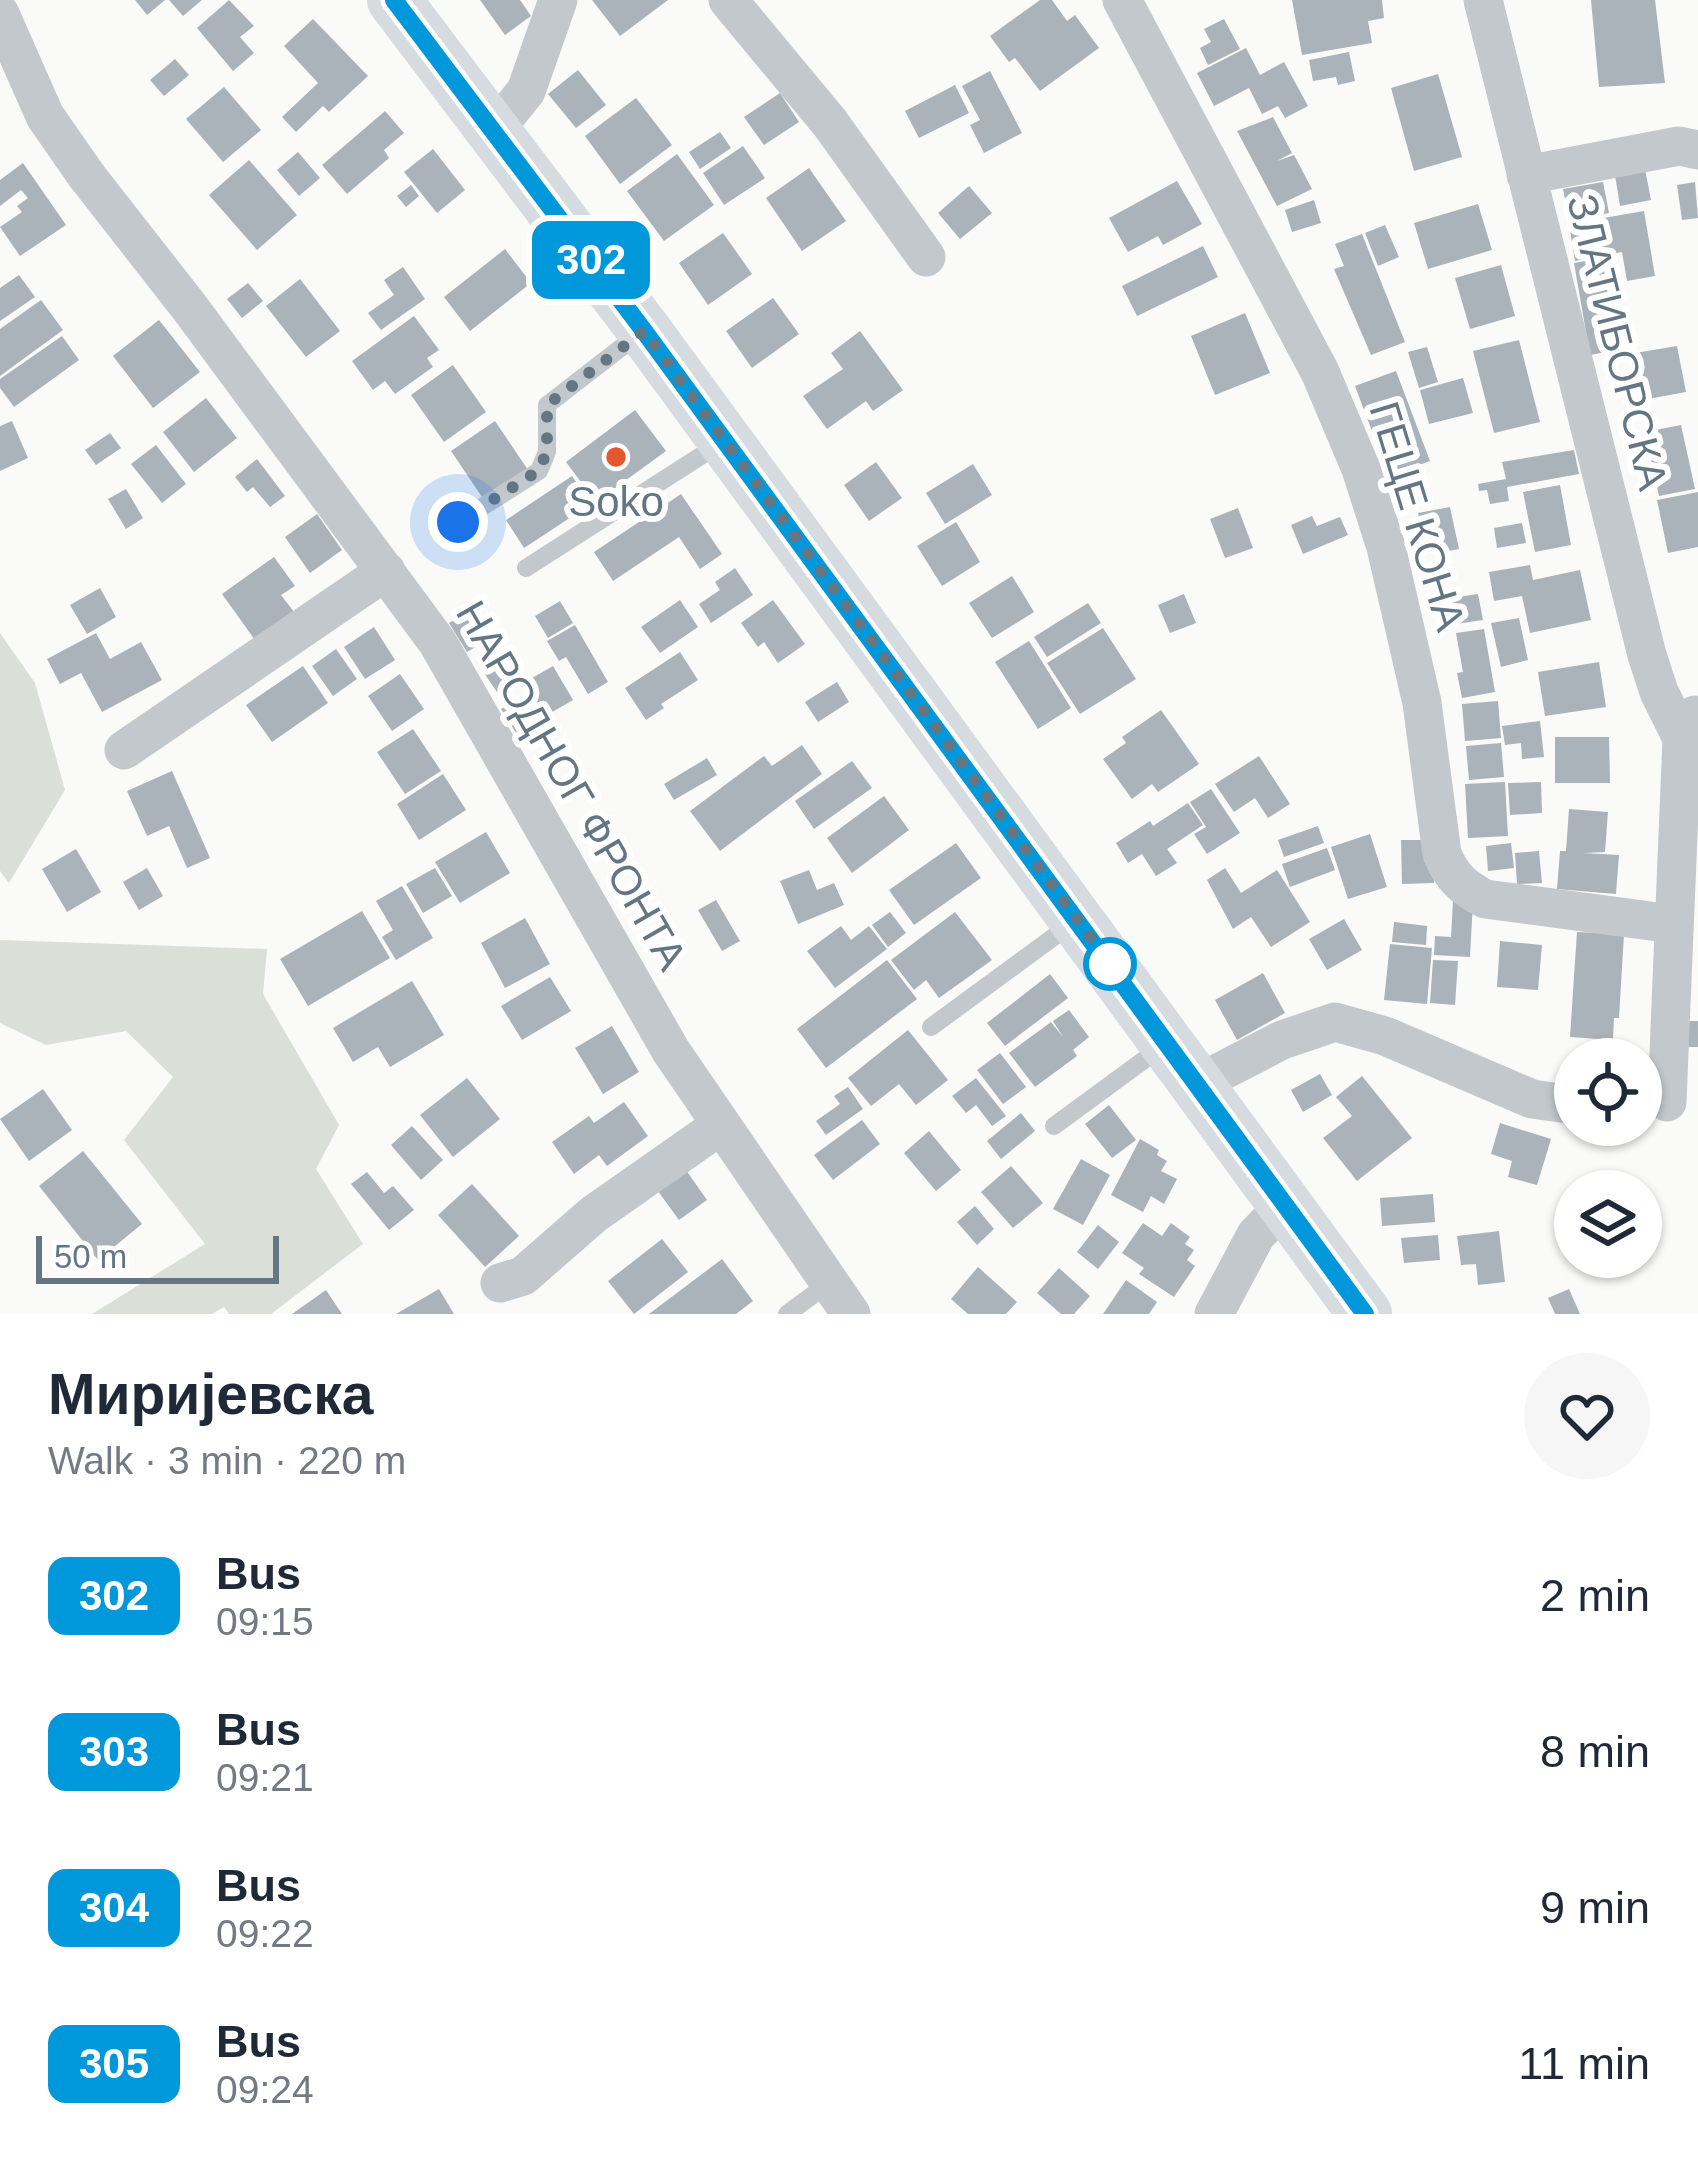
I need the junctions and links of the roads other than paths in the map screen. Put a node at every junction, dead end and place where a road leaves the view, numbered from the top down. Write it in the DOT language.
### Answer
graph roads {
  1 [pos="394,0"];
  2 [pos="558,0"];
  3 [pos="728,0"];
  4 [pos="1122,0"];
  5 [pos="1483,0"];
  6 [pos="0,14"];
  7 [pos="493,132"];
  8 [pos="1698,151"];
  9 [pos="1526,176"];
  10 [pos="926,257"];
  11 [pos="644,331"];
  12 [pos="725,440"];
  13 [pos="445,531"];
  14 [pos="526,568"];
  15 [pos="386,571"];
  16 [pos="1690,741"];
  17 [pos="124,750"];
  18 [pos="1682,902"];
  19 [pos="1078,919"];
  20 [pos="932,1027"];
  21 [pos="1181,1064"];
  22 [pos="1554,1101"];
  23 [pos="1669,1103"];
  24 [pos="721,1125"];
  25 [pos="1054,1126"];
  26 [pos="1285,1205"];
  27 [pos="500,1282"];
  28 [pos="840,1299"];
  29 [pos="787,1314"];
  30 [pos="1214,1314"];
  31 [pos="1365,1314"];
  1 -- 7 [label="main road"];
  2 -- 7 [label="street"];
  3 -- 10 [label="street"];
  4 -- 18 [label="street, ГЕЦЕ КОНА"];
  5 -- 9 [label="street, ЗЛАТИБОРСКА"];
  6 -- 15 [label="street, НАРОДНОГ ФРОНТА"];
  7 -- 11 [label="main road"];
  8 -- 9 [label="street, ЗЛАТИБОРСКА"];
  9 -- 16 [label="street, ЗЛАТИБОРСКА"];
  11 -- 12 [label="main road"];
  11 -- 13 [label="lane"];
  12 -- 14 [label="lane"];
  12 -- 19 [label="main road"];
  15 -- 17 [label="street"];
  15 -- 24 [label="street, НАРОДНОГ ФРОНТА"];
  16 -- 18 [label="street, ЗЛАТИБОРСКА"];
  18 -- 23 [label="street, ЗЛАТИБОРСКА"];
  19 -- 20 [label="lane"];
  19 -- 21 [label="main road"];
  21 -- 22 [label="street"];
  21 -- 25 [label="lane"];
  21 -- 26 [label="main road"];
  24 -- 27 [label="street"];
  24 -- 28 [label="street, НАРОДНОГ ФРОНТА"];
  26 -- 30 [label="street"];
  26 -- 31 [label="main road"];
  28 -- 29 [label="lane"];
}
